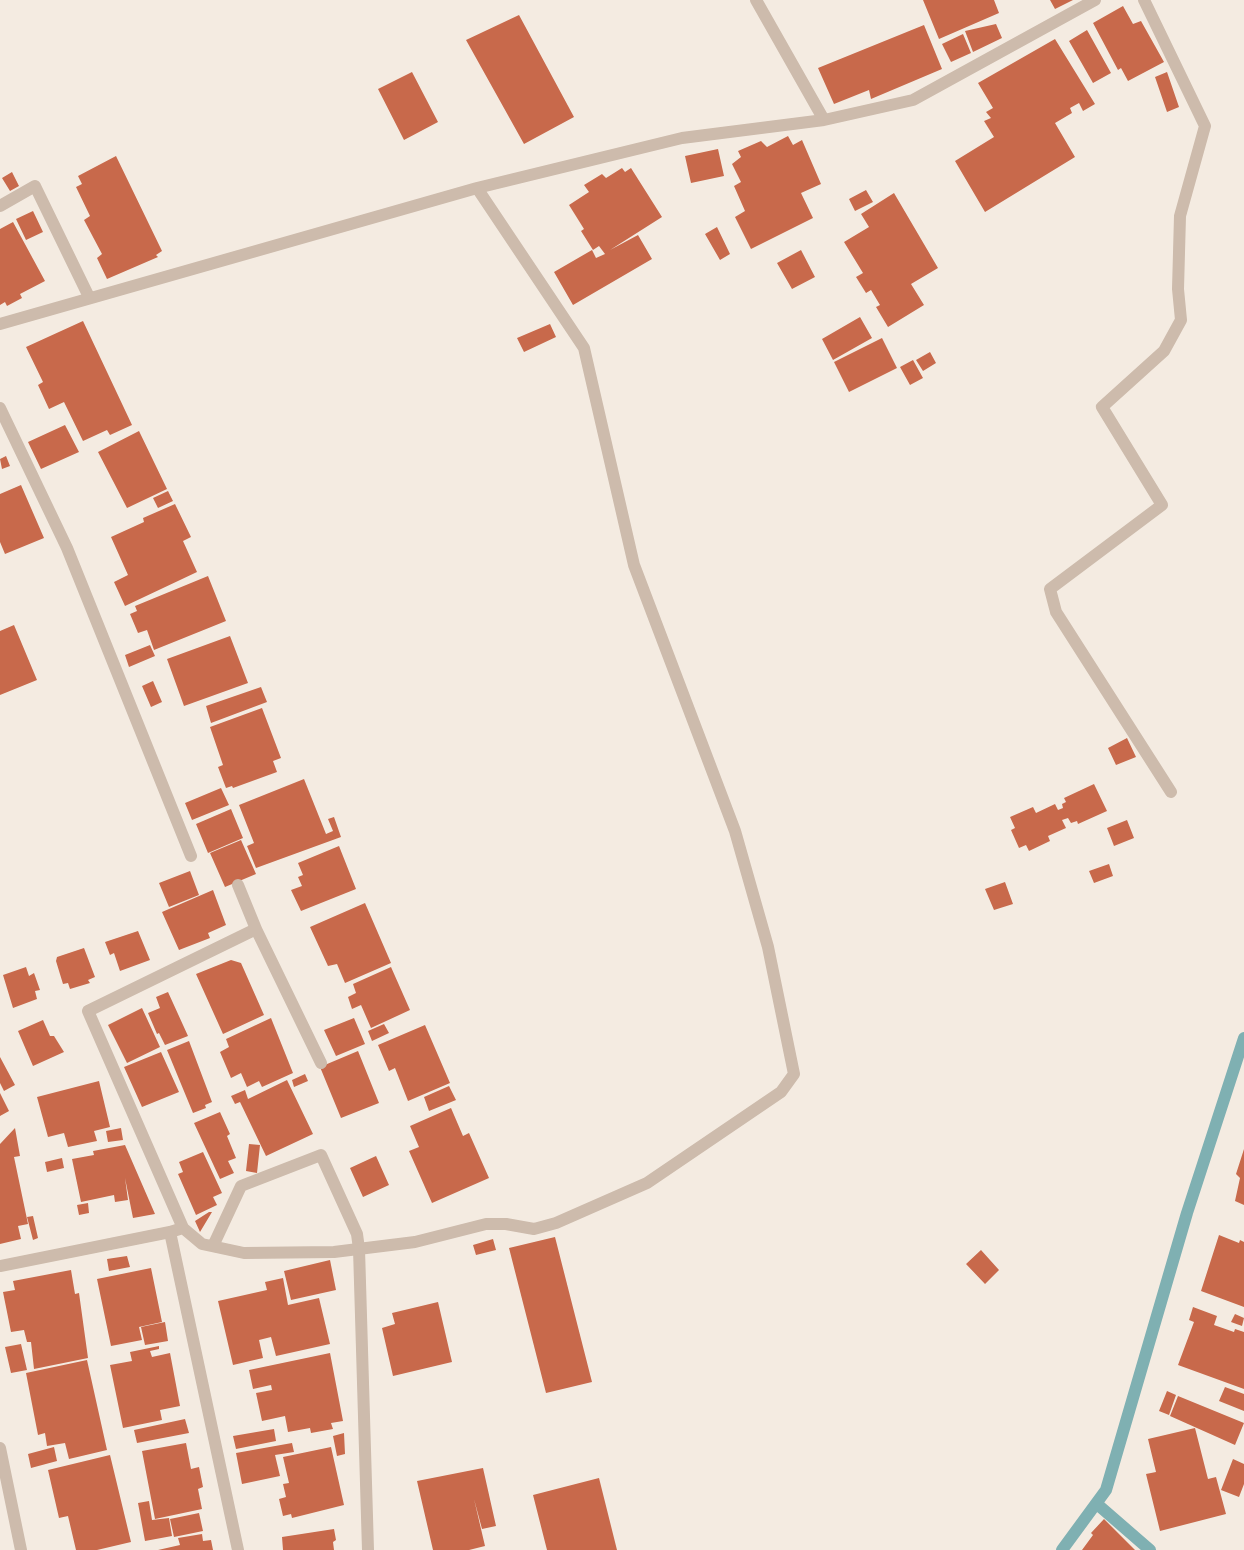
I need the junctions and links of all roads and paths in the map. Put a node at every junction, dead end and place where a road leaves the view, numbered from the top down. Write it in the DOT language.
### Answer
graph roads {
  1 [pos="756,0"];
  2 [pos="1095,0"];
  3 [pos="1144,0"];
  4 [pos="824,120"];
  5 [pos="477,188"];
  6 [pos="0,206"];
  7 [pos="89,297"];
  8 [pos="0,324"];
  9 [pos="0,408"];
  10 [pos="1171,792"];
  11 [pos="191,856"];
  12 [pos="238,885"];
  13 [pos="256,929"];
  14 [pos="321,1063"];
  15 [pos="183,1228"];
  16 [pos="170,1232"];
  17 [pos="213,1246"];
  18 [pos="359,1249"];
  19 [pos="0,1266"];
  20 [pos="0,1448"];
  21 [pos="21,1550"];
  22 [pos="238,1550"];
  23 [pos="368,1550"];
  1 -- 4 [label="street"];
  2 -- 4 [label="street"];
  3 -- 10 [label="street"];
  4 -- 5 [label="street"];
  5 -- 7 [label="street"];
  5 -- 18 [label="street"];
  6 -- 7 [label="street"];
  7 -- 8 [label="street"];
  9 -- 11 [label="street"];
  12 -- 13 [label="street"];
  13 -- 14 [label="street"];
  13 -- 15 [label="street"];
  15 -- 16 [label="street"];
  15 -- 17 [label="street"];
  16 -- 19 [label="street"];
  16 -- 22 [label="street"];
  17 -- 18 [label="street"];
  17 -- 18 [label="street"];
  18 -- 23 [label="street"];
  20 -- 21 [label="street"];
}
